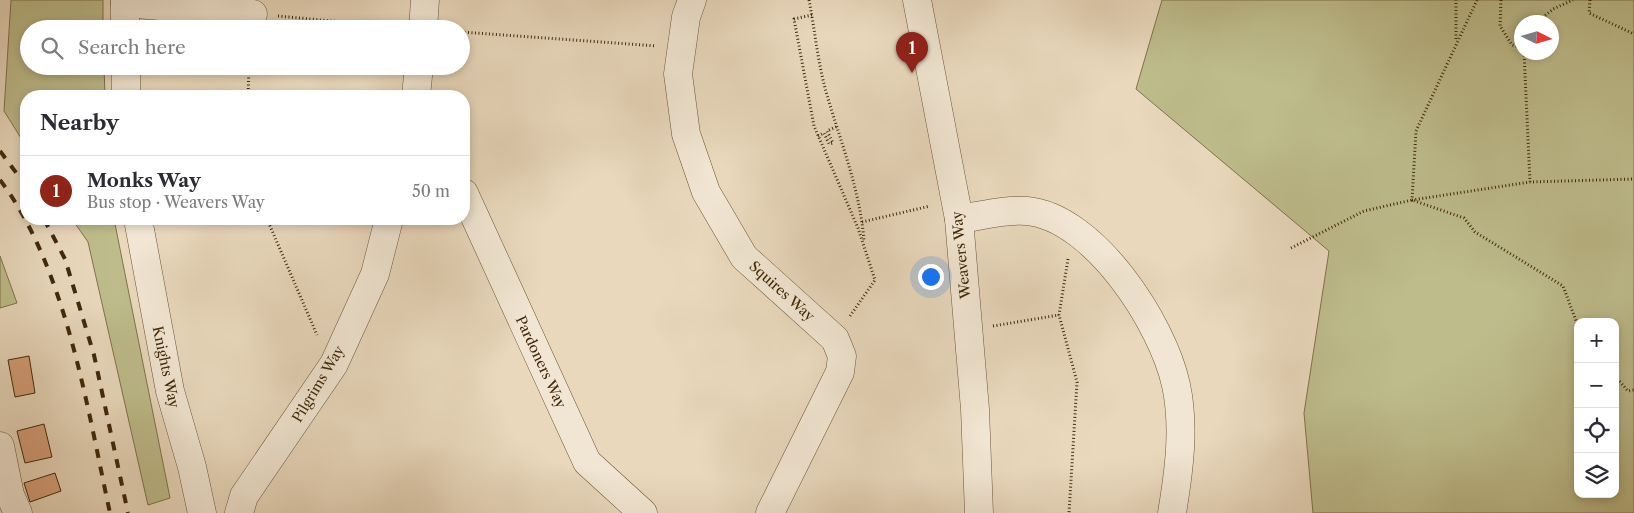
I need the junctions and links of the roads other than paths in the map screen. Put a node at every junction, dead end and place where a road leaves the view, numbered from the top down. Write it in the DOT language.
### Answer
graph roads {
  1 [pos="425,0"];
  2 [pos="692,0"];
  3 [pos="917,0"];
  4 [pos="125,10"];
  5 [pos="252,14"];
  6 [pos="415,20"];
  7 [pos="126,75"];
  8 [pos="126,90"];
  9 [pos="470,207"];
  10 [pos="957,210"];
  11 [pos="139,225"];
  12 [pos="387,225"];
  13 [pos="0,446"];
  14 [pos="18,513"];
  15 [pos="202,513"];
  16 [pos="239,513"];
  17 [pos="643,513"];
  18 [pos="770,513"];
  19 [pos="979,513"];
  20 [pos="1172,513"];
  1 -- 6 [label="street"];
  2 -- 18 [label="street, Squires Way"];
  3 -- 10 [label="street, Weavers Way"];
  4 -- 5 [label="street"];
  7 -- 8 [label="street"];
  9 -- 17 [label="street, Pardoners Way"];
  10 -- 19 [label="street, Weavers Way"];
  10 -- 20 [label="street"];
  11 -- 15 [label="street, Knights Way"];
  12 -- 16 [label="street, Pilgrims Way"];
  13 -- 14 [label="street"];
}
